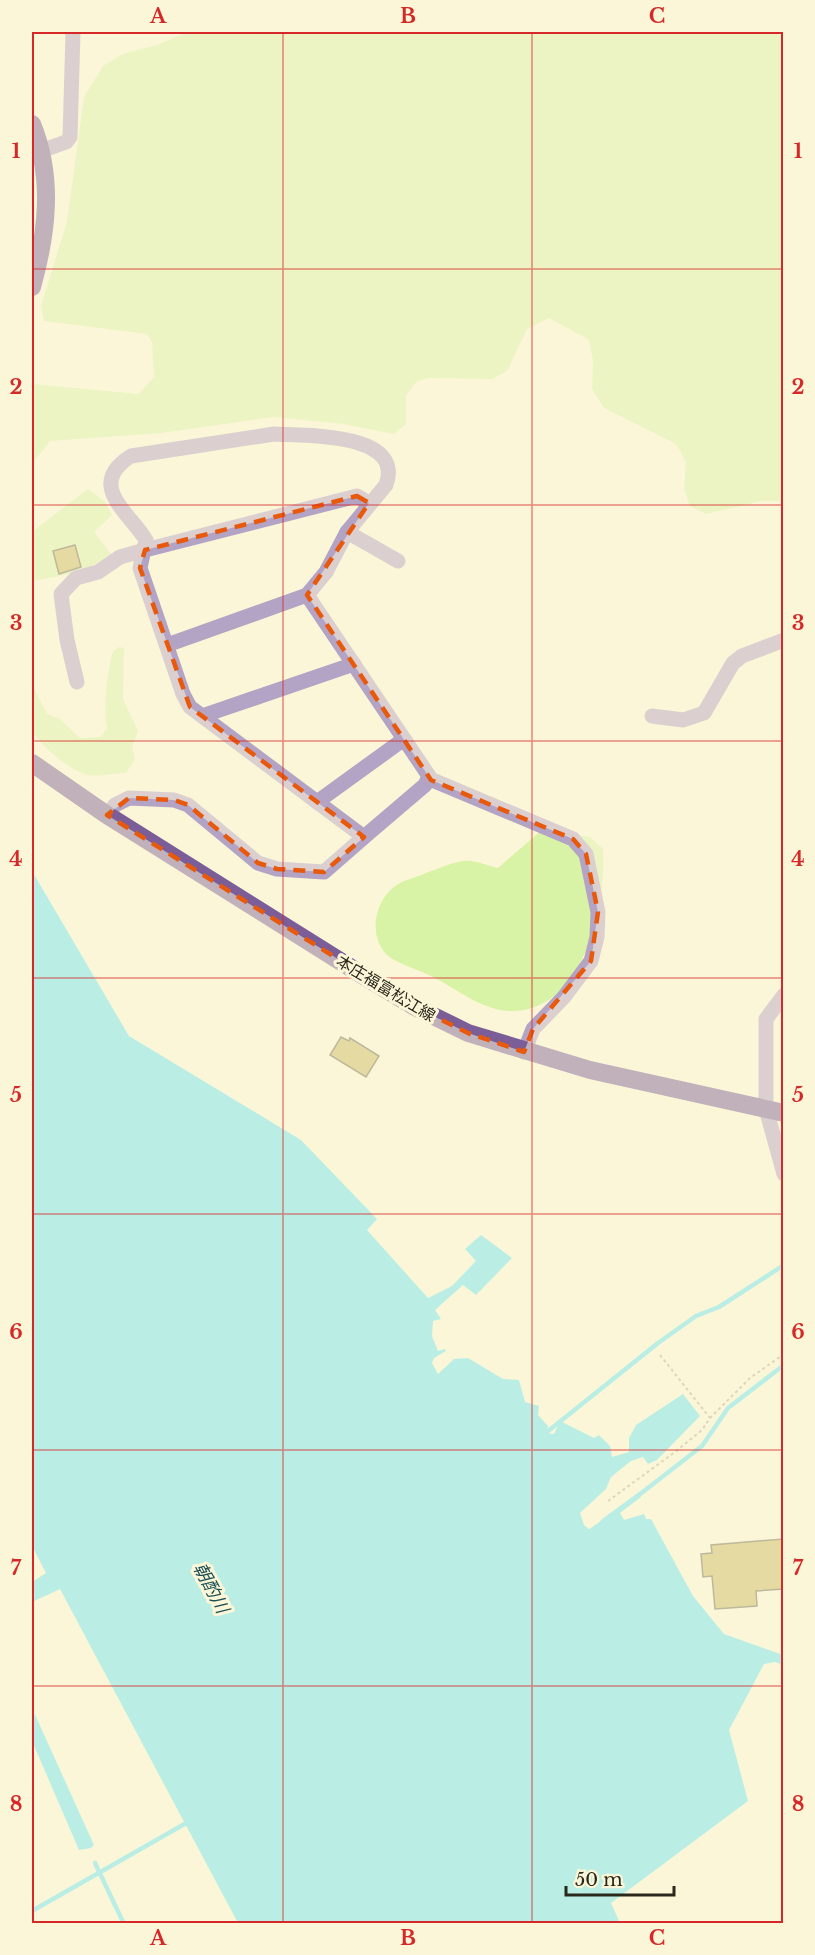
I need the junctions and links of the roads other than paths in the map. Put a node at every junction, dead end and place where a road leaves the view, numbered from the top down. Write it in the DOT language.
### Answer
graph roads {
  1 [pos="73,32"];
  2 [pos="32,128"];
  3 [pos="41,151"];
  4 [pos="32,287"];
  5 [pos="369,503"];
  6 [pos="347,532"];
  7 [pos="145,550"];
  8 [pos="398,561"];
  9 [pos="307,595"];
  10 [pos="783,640"];
  11 [pos="166,645"];
  12 [pos="354,664"];
  13 [pos="77,682"];
  14 [pos="202,716"];
  15 [pos="652,716"];
  16 [pos="404,739"];
  17 [pos="32,763"];
  18 [pos="430,779"];
  19 [pos="317,802"];
  20 [pos="107,815"];
  21 [pos="364,837"];
  22 [pos="783,995"];
  23 [pos="524,1052"];
  24 [pos="775,1111"];
  25 [pos="783,1174"];
  1 -- 3 [label="street"];
  2 -- 3 [label="main road"];
  3 -- 4 [label="main road"];
  5 -- 6 [label="street"];
  5 -- 7 [label="street"];
  5 -- 7 [label="street"];
  6 -- 8 [label="street"];
  6 -- 9 [label="street"];
  7 -- 11 [label="street"];
  7 -- 13 [label="street"];
  9 -- 11 [label="street"];
  9 -- 12 [label="street"];
  10 -- 15 [label="street"];
  11 -- 14 [label="street"];
  12 -- 14 [label="street"];
  12 -- 16 [label="street"];
  14 -- 19 [label="street"];
  16 -- 18 [label="street"];
  16 -- 19 [label="street"];
  17 -- 20 [label="main road, 本庄福富松江線"];
  18 -- 21 [label="street"];
  18 -- 23 [label="street"];
  19 -- 21 [label="street"];
  20 -- 21 [label="street"];
  20 -- 23 [label="main road, 本庄福富松江線"];
  22 -- 24 [label="street"];
  23 -- 24 [label="main road, 本庄福富松江線"];
  24 -- 25 [label="street"];
}
